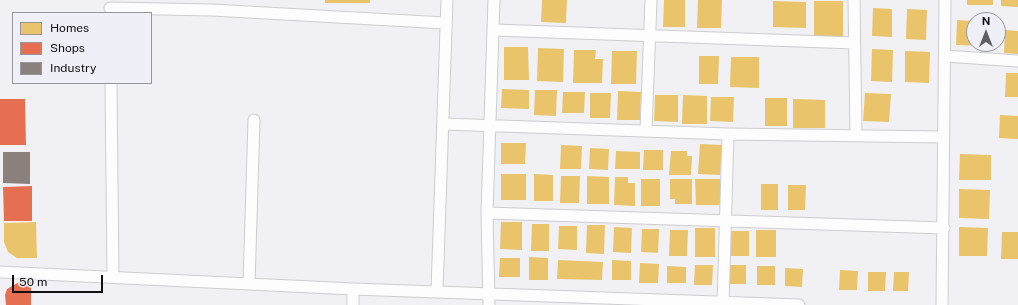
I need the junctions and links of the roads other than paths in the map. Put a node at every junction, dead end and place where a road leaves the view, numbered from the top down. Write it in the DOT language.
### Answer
graph roads {
  1 [pos="447,0"];
  2 [pos="494,0"];
  3 [pos="651,0"];
  4 [pos="854,0"];
  5 [pos="945,0"];
  6 [pos="212,5"];
  7 [pos="110,7"];
  8 [pos="445,23"];
  9 [pos="494,30"];
  10 [pos="649,36"];
  11 [pos="854,43"];
  12 [pos="945,56"];
  13 [pos="1018,61"];
  14 [pos="111,84"];
  15 [pos="254,120"];
  16 [pos="444,124"];
  17 [pos="490,126"];
  18 [pos="646,131"];
  19 [pos="728,134"];
  20 [pos="856,136"];
  21 [pos="943,137"];
  22 [pos="488,214"];
  23 [pos="724,221"];
  24 [pos="944,228"];
  25 [pos="0,272"];
  26 [pos="113,277"];
  27 [pos="249,284"];
  28 [pos="353,289"];
  29 [pos="437,291"];
  30 [pos="488,293"];
  31 [pos="723,304"];
  32 [pos="353,305"];
  33 [pos="489,305"];
  34 [pos="799,305"];
  35 [pos="942,305"];
  1 -- 8 [label="street"];
  2 -- 9 [label="street"];
  3 -- 10 [label="street"];
  4 -- 11 [label="street"];
  5 -- 12 [label="street"];
  6 -- 7 [label="street"];
  6 -- 8 [label="street"];
  8 -- 16 [label="street"];
  9 -- 10 [label="street"];
  9 -- 17 [label="street"];
  10 -- 11 [label="street"];
  10 -- 18 [label="street"];
  11 -- 20 [label="street"];
  12 -- 13 [label="street"];
  12 -- 21 [label="street"];
  14 -- 26 [label="street"];
  15 -- 27 [label="street"];
  16 -- 17 [label="street"];
  16 -- 29 [label="street"];
  17 -- 18 [label="street"];
  17 -- 22 [label="street"];
  18 -- 19 [label="street"];
  19 -- 20 [label="street"];
  19 -- 23 [label="street"];
  20 -- 21 [label="street"];
  21 -- 24 [label="street"];
  22 -- 23 [label="street"];
  22 -- 30 [label="street"];
  23 -- 24 [label="street"];
  23 -- 31 [label="street"];
  24 -- 35 [label="street"];
  25 -- 26 [label="street"];
  26 -- 27 [label="street"];
  27 -- 28 [label="street"];
  28 -- 29 [label="street"];
  28 -- 32 [label="street"];
  29 -- 30 [label="street"];
  30 -- 31 [label="street"];
  30 -- 33 [label="street"];
  31 -- 34 [label="street"];
}
